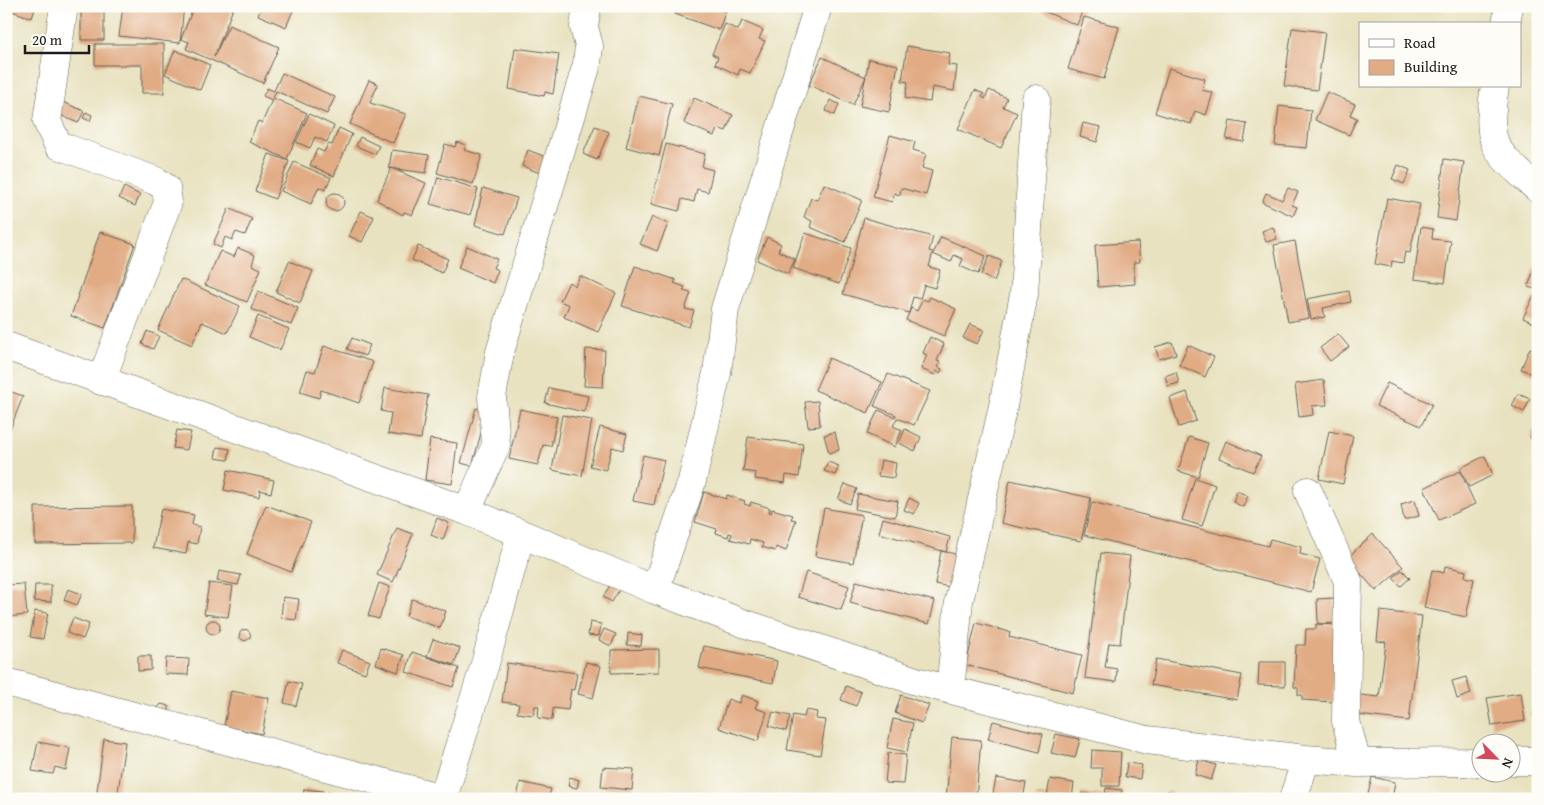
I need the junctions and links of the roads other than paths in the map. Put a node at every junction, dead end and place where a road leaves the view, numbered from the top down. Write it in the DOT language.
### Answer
graph roads {
  1 [pos="64,6"];
  2 [pos="587,6"];
  3 [pos="818,6"];
  4 [pos="1509,6"];
  5 [pos="1506,22"];
  6 [pos="1496,88"];
  7 [pos="1036,99"];
  8 [pos="1538,188"];
  9 [pos="6,346"];
  10 [pos="102,381"];
  11 [pos="1308,491"];
  12 [pos="467,510"];
  13 [pos="521,534"];
  14 [pos="655,590"];
  15 [pos="6,682"];
  16 [pos="950,690"];
  17 [pos="1306,759"];
  18 [pos="1522,761"];
  19 [pos="1538,761"];
  20 [pos="1472,762"];
  21 [pos="1357,763"];
  22 [pos="444,798"];
  23 [pos="1292,799"];
  1 -- 10 [label="street"];
  2 -- 12 [label="street"];
  3 -- 14 [label="street"];
  4 -- 5 [label="street"];
  6 -- 8 [label="street"];
  7 -- 16 [label="street"];
  9 -- 10 [label="street"];
  10 -- 12 [label="street"];
  11 -- 21 [label="street"];
  12 -- 13 [label="street"];
  13 -- 14 [label="street"];
  13 -- 22 [label="street"];
  14 -- 16 [label="street"];
  15 -- 22 [label="street"];
  16 -- 17 [label="street"];
  17 -- 21 [label="street"];
  17 -- 23 [label="street"];
  18 -- 19 [label="street"];
  20 -- 21 [label="street"];
}
